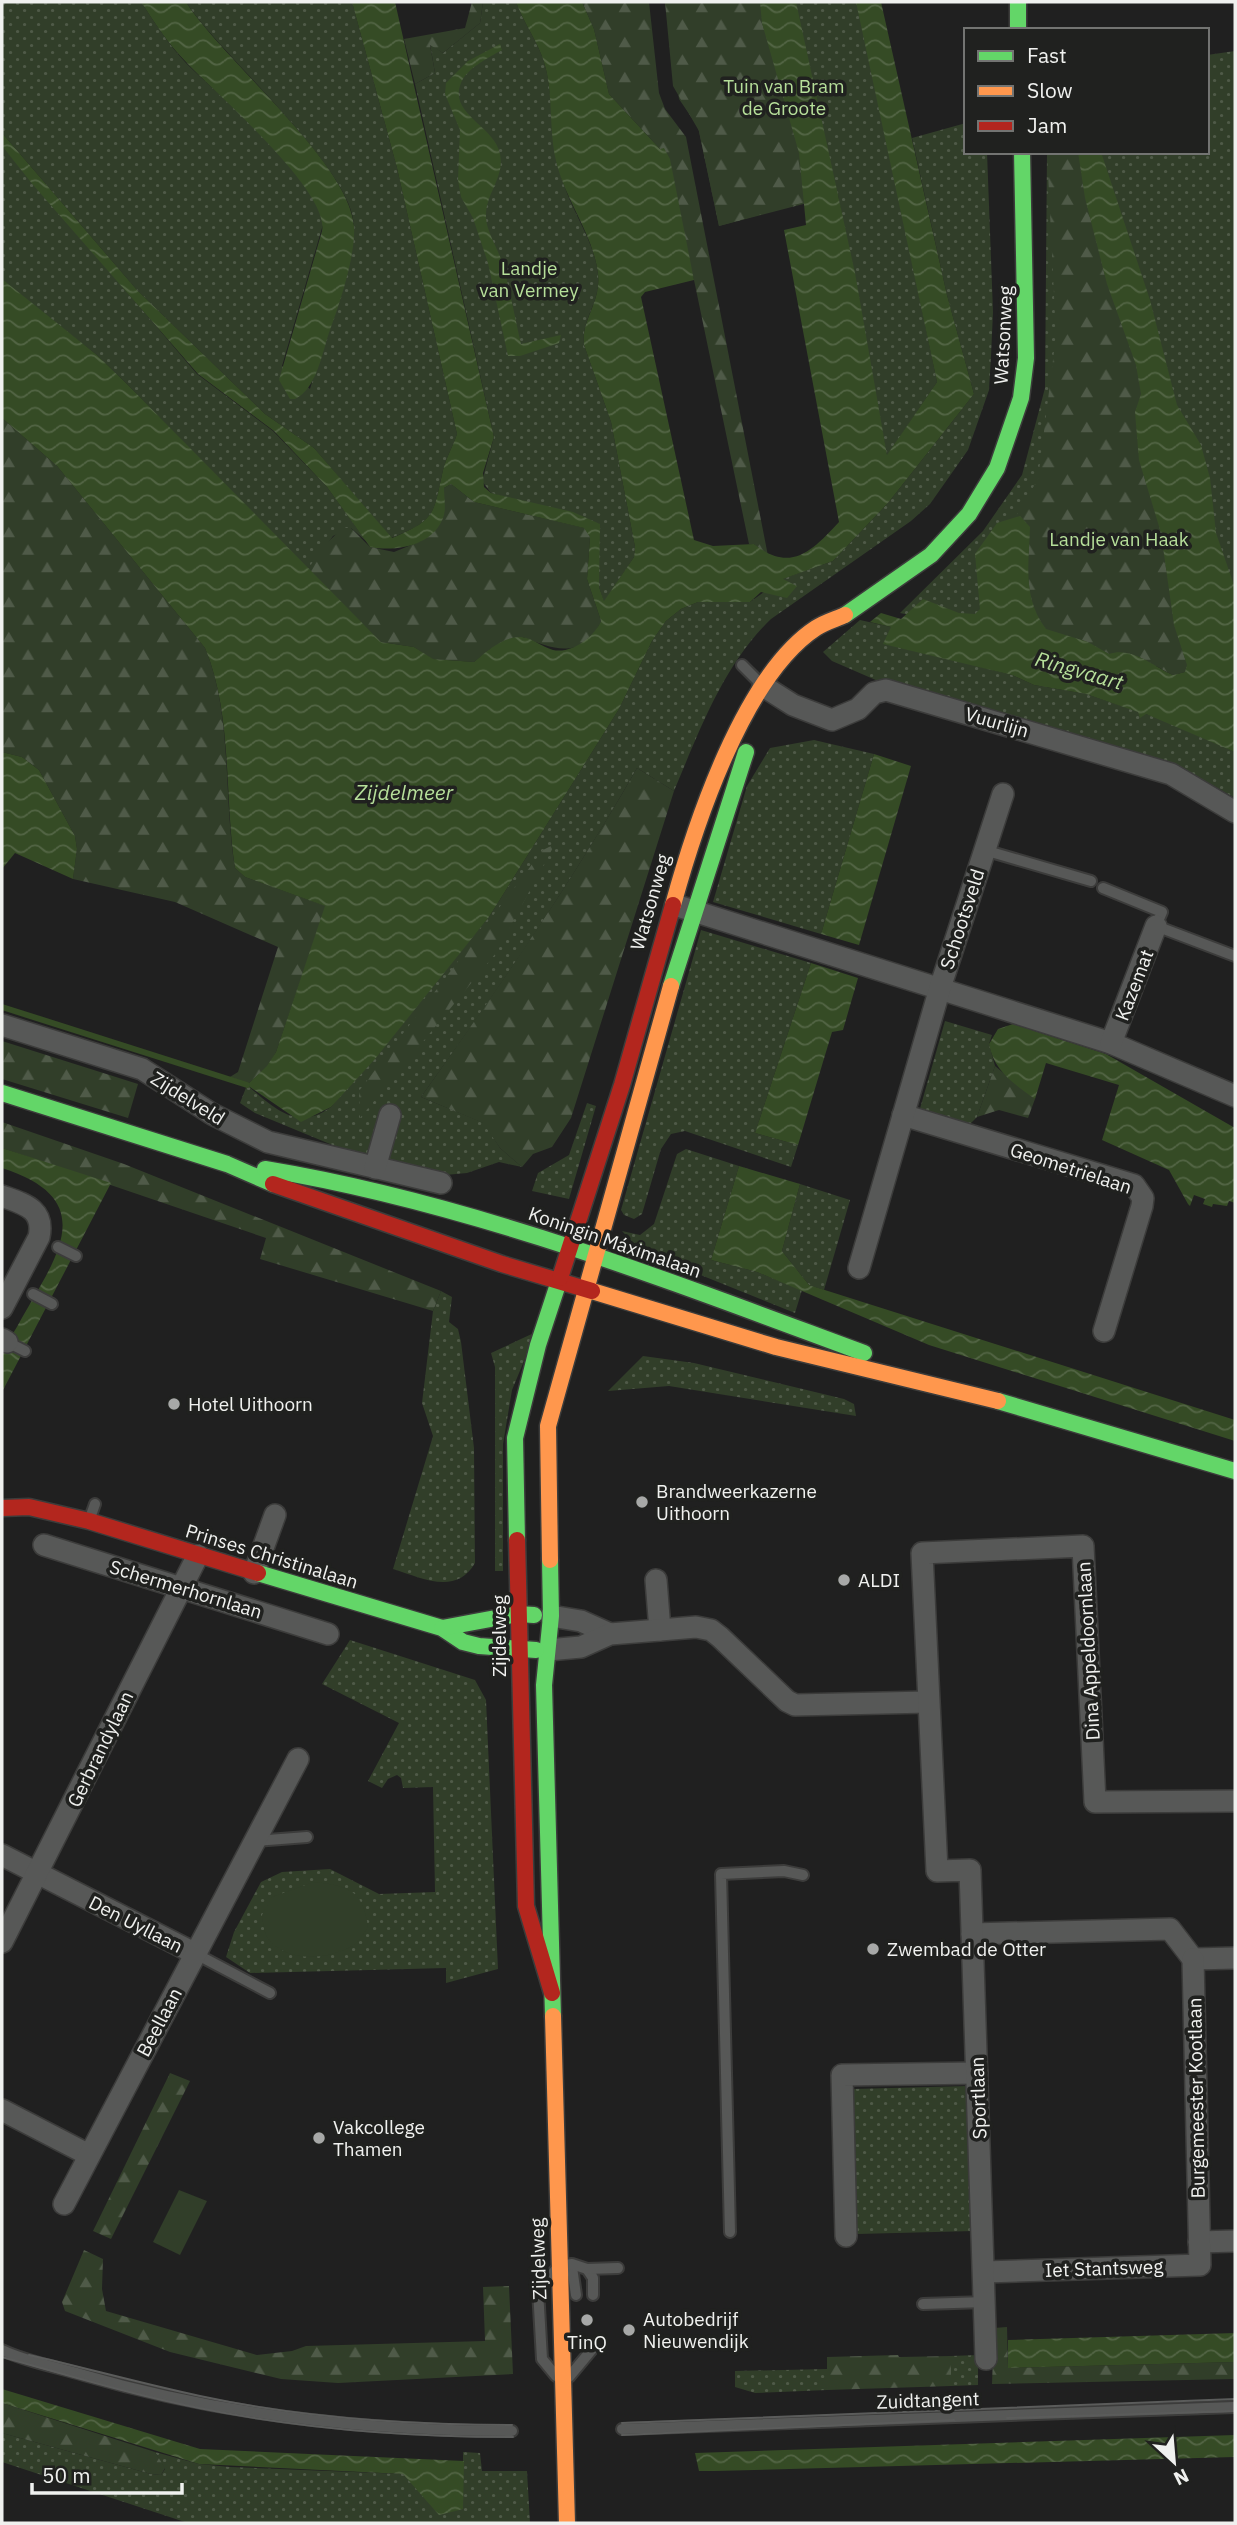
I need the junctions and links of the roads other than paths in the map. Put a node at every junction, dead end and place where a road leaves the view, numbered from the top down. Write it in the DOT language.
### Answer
graph roads {
  1 [pos="1018,2"];
  2 [pos="1018,28"];
  3 [pos="1022,154"];
  4 [pos="845,615"];
  5 [pos="813,653"];
  6 [pos="742,665"];
  7 [pos="775,687"];
  8 [pos="1003,794"];
  9 [pos="1235,812"];
  10 [pos="984,850"];
  11 [pos="1090,881"];
  12 [pos="1103,888"];
  13 [pos="671,905"];
  14 [pos="695,911"];
  15 [pos="1156,926"];
  16 [pos="1235,957"];
  17 [pos="940,988"];
  18 [pos="2,1026"];
  19 [pos="1111,1044"];
  20 [pos="2,1093"];
  21 [pos="1235,1096"];
  22 [pos="390,1115"];
  23 [pos="903,1115"];
  24 [pos="227,1164"];
  25 [pos="376,1168"];
  26 [pos="441,1183"];
  27 [pos="2,1196"];
  28 [pos="570,1245"];
  29 [pos="596,1254"];
  30 [pos="859,1268"];
  31 [pos="557,1280"];
  32 [pos="585,1289"];
  33 [pos="2,1308"];
  34 [pos="1104,1331"];
  35 [pos="978,1395"];
  36 [pos="1235,1471"];
  37 [pos="24,1490"];
  38 [pos="95,1504"];
  39 [pos="2,1508"];
  40 [pos="275,1515"];
  41 [pos="89,1521"];
  42 [pos="44,1545"];
  43 [pos="198,1555"];
  44 [pos="254,1573"];
  45 [pos="656,1580"];
  46 [pos="182,1588"];
  47 [pos="518,1614"];
  48 [pos="551,1616"];
  49 [pos="442,1628"];
  50 [pos="660,1630"];
  51 [pos="328,1634"];
  52 [pos="610,1634"];
  53 [pos="519,1649"];
  54 [pos="548,1650"];
  55 [pos="928,1702"];
  56 [pos="298,1759"];
  57 [pos="1235,1801"];
  58 [pos="307,1837"];
  59 [pos="255,1841"];
  60 [pos="2,1855"];
  61 [pos="937,1871"];
  62 [pos="38,1874"];
  63 [pos="803,1875"];
  64 [pos="972,1934"];
  65 [pos="2,1942"];
  66 [pos="196,1954"];
  67 [pos="1235,1958"];
  68 [pos="1194,1959"];
  69 [pos="271,1993"];
  70 [pos="552,1993"];
  71 [pos="977,2073"];
  72 [pos="2,2110"];
  73 [pos="89,2155"];
  74 [pos="64,2204"];
  75 [pos="730,2232"];
  76 [pos="846,2236"];
  77 [pos="1235,2241"];
  78 [pos="1199,2242"];
  79 [pos="566,2265"];
  80 [pos="618,2267"];
  81 [pos="587,2269"];
  82 [pos="984,2272"];
  83 [pos="576,2295"];
  84 [pos="593,2295"];
  85 [pos="985,2302"];
  86 [pos="923,2304"];
  87 [pos="586,2350"];
  88 [pos="7,2352"];
  89 [pos="986,2359"];
  90 [pos="563,2384"];
  91 [pos="1235,2407"];
  92 [pos="622,2429"];
  93 [pos="512,2431"];
  94 [pos="567,2523"];
  1 -- 2 [label="street"];
  3 -- 4 [label="street, Watsonweg"];
  4 -- 5 [label="street, Watsonweg"];
  4 -- 7 [label="street, Watsonweg"];
  6 -- 7 [label="lane"];
  7 -- 9 [label="street, Vuurlijn"];
  7 -- 13 [label="street, Watsonweg"];
  7 -- 14 [label="street, Watsonweg"];
  8 -- 10 [label="street, Schootsveld"];
  10 -- 11 [label="lane, Schootsveld"];
  10 -- 17 [label="street, Schootsveld"];
  12 -- 15 [label="lane, Kazemat"];
  13 -- 14 [label="street"];
  13 -- 28 [label="street, Watsonweg"];
  14 -- 17 [label="street"];
  14 -- 29 [label="street, Watsonweg"];
  15 -- 16 [label="lane, Kazemat"];
  15 -- 19 [label="street, Kazemat"];
  17 -- 19 [label="street"];
  17 -- 23 [label="street"];
  18 -- 25 [label="street, Zijdelveld"];
  19 -- 21 [label="street"];
  20 -- 24 [label="street, Koningin Máximalaan"];
  22 -- 25 [label="street"];
  23 -- 30 [label="street"];
  23 -- 34 [label="street, Geometrielaan"];
  24 -- 28 [label="street, Koningin Máximalaan"];
  24 -- 31 [label="street, Koningin Máximalaan"];
  25 -- 26 [label="street, Zijdelveld"];
  27 -- 33 [label="street"];
  28 -- 29 [label="street, Koningin Máximalaan"];
  28 -- 31 [label="street, Watsonweg"];
  29 -- 32 [label="street, Watsonweg"];
  29 -- 35 [label="street, Koningin Máximalaan"];
  31 -- 32 [label="street, Koningin Máximalaan"];
  31 -- 47 [label="street, Zijdelweg"];
  32 -- 35 [label="street, Koningin Máximalaan"];
  32 -- 48 [label="street, Zijdelweg"];
  35 -- 36 [label="street, Koningin Máximalaan"];
  37 -- 41 [label="street, Prinses Christinalaan"];
  38 -- 41 [label="lane"];
  39 -- 41 [label="street, Prinses Christinalaan"];
  40 -- 44 [label="street"];
  41 -- 43 [label="street, Prinses Christinalaan"];
  42 -- 46 [label="street, Schermerhornlaan"];
  43 -- 44 [label="street, Prinses Christinalaan"];
  43 -- 46 [label="street, Gerbrandylaan"];
  44 -- 49 [label="street, Prinses Christinalaan"];
  45 -- 50 [label="street"];
  46 -- 51 [label="street, Schermerhornlaan"];
  46 -- 62 [label="street, Gerbrandylaan"];
  47 -- 48 [label="street, Prinses Christinalaan"];
  47 -- 49 [label="street, Prinses Christinalaan"];
  47 -- 53 [label="street, Zijdelweg"];
  48 -- 52 [label="street"];
  48 -- 54 [label="street, Zijdelweg"];
  49 -- 53 [label="street, Prinses Christinalaan"];
  50 -- 52 [label="street"];
  50 -- 55 [label="street"];
  52 -- 54 [label="street"];
  53 -- 54 [label="street, Prinses Christinalaan"];
  53 -- 70 [label="street, Zijdelweg"];
  54 -- 70 [label="street, Zijdelweg"];
  55 -- 57 [label="street, Dina Appeldoornlaan"];
  55 -- 61 [label="street, Dina Appeldoornlaan"];
  56 -- 59 [label="street, Beellaan"];
  58 -- 59 [label="lane"];
  59 -- 66 [label="street, Beellaan"];
  60 -- 62 [label="street, Den Uyllaan"];
  61 -- 64 [label="street, Sportlaan"];
  62 -- 65 [label="street, Gerbrandylaan"];
  62 -- 66 [label="street, Den Uyllaan"];
  63 -- 75 [label="lane"];
  64 -- 68 [label="street"];
  64 -- 71 [label="street, Sportlaan"];
  66 -- 69 [label="lane, Den Uyllaan"];
  66 -- 73 [label="street, Beellaan"];
  67 -- 68 [label="street"];
  68 -- 78 [label="street, Burgemeester Kootlaan"];
  70 -- 79 [label="street, Zijdelweg"];
  71 -- 76 [label="street"];
  71 -- 82 [label="street, Sportlaan"];
  72 -- 73 [label="street"];
  73 -- 74 [label="street, Beellaan"];
  77 -- 78 [label="street"];
  78 -- 82 [label="street, Iet Stantsweg"];
  79 -- 81 [label="lane"];
  79 -- 83 [label="lane"];
  79 -- 90 [label="street, Zijdelweg"];
  80 -- 81 [label="lane"];
  81 -- 84 [label="lane"];
  82 -- 85 [label="street, Sportlaan"];
  85 -- 86 [label="lane"];
  85 -- 89 [label="street, Sportlaan"];
  87 -- 90 [label="lane"];
  88 -- 93 [label="lane"];
  90 -- 94 [label="street, Zijdelweg"];
  91 -- 92 [label="lane, Zuidtangent"];
}
